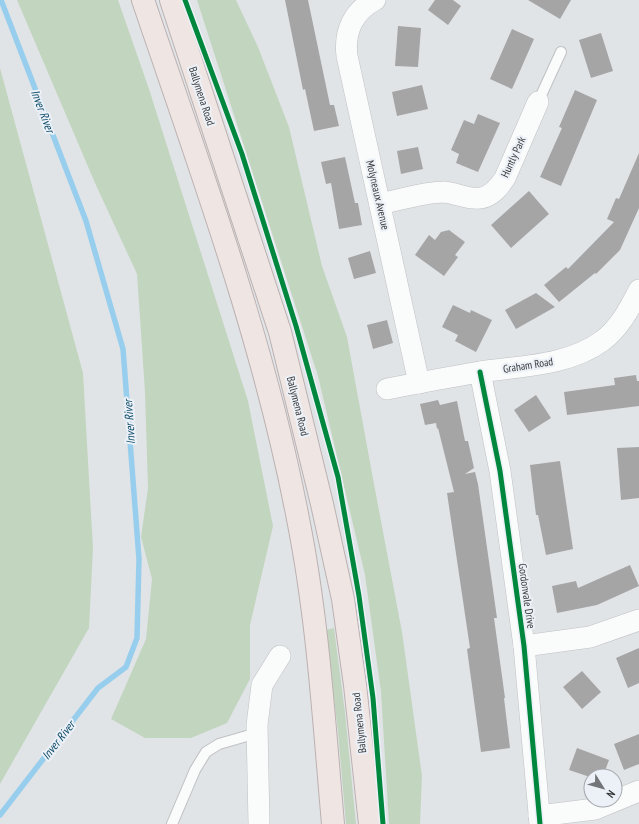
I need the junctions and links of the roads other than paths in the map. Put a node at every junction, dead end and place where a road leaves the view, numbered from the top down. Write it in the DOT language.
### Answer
graph roads {
  1 [pos="143,0"];
  2 [pos="171,0"];
  3 [pos="362,3"];
  4 [pos="561,52"];
  5 [pos="538,102"];
  6 [pos="380,204"];
  7 [pos="639,290"];
  8 [pos="633,314"];
  9 [pos="480,372"];
  10 [pos="419,383"];
  11 [pos="388,389"];
  12 [pos="639,620"];
  13 [pos="524,646"];
  14 [pos="280,656"];
  15 [pos="257,733"];
  16 [pos="639,791"];
  17 [pos="540,820"];
  18 [pos="172,824"];
  19 [pos="259,824"];
  20 [pos="333,824"];
  21 [pos="370,824"];
  1 -- 20 [label="highway"];
  2 -- 21 [label="highway, Ballymena Road"];
  3 -- 6 [label="street, Molyneaux Avenue"];
  4 -- 5 [label="lane"];
  5 -- 6 [label="street, Huntly Park"];
  6 -- 10 [label="street, Molyneaux Avenue"];
  7 -- 8 [label="street, Graham Road"];
  8 -- 9 [label="street, Graham Road"];
  9 -- 10 [label="street, Graham Road"];
  9 -- 13 [label="street, Gordonvale Drive"];
  10 -- 11 [label="street, Graham Road"];
  12 -- 13 [label="street"];
  13 -- 17 [label="street, Gordonvale Drive"];
  14 -- 15 [label="street"];
  15 -- 18 [label="lane"];
  15 -- 19 [label="street"];
  16 -- 17 [label="street"];
}
